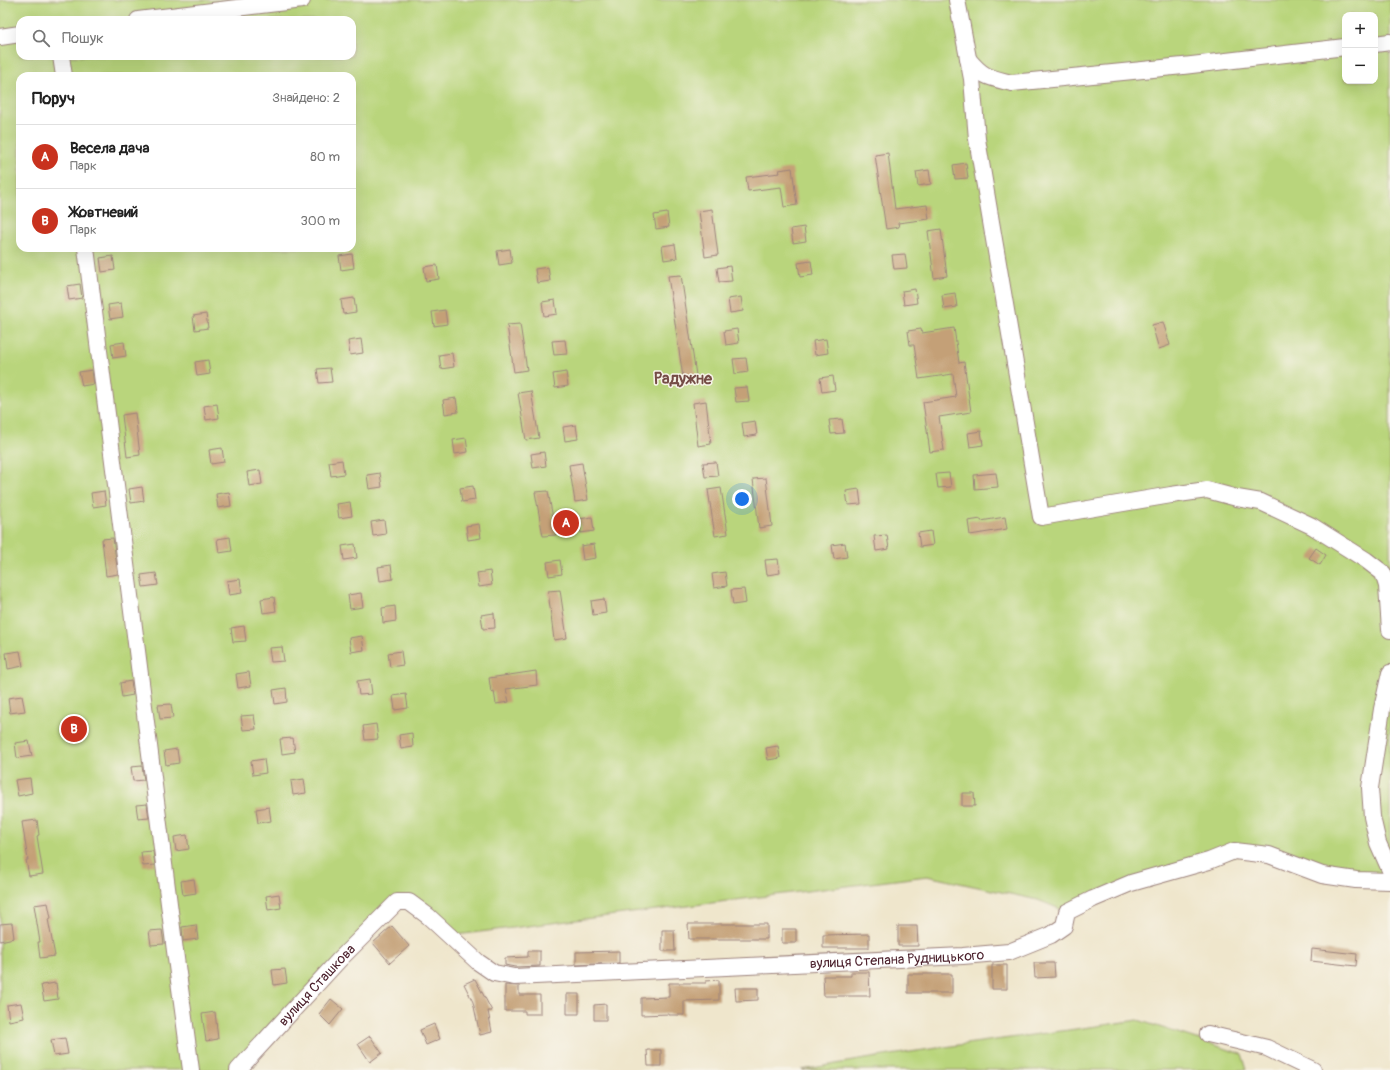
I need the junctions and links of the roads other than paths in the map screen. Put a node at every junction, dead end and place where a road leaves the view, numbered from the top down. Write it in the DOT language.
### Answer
graph roads {
  1 [pos="302,0"];
  2 [pos="957,0"];
  3 [pos="171,16"];
  4 [pos="16,35"];
  5 [pos="0,37"];
  6 [pos="1390,42"];
  7 [pos="1378,44"];
  8 [pos="1342,47"];
  9 [pos="968,59"];
  10 [pos="62,60"];
  11 [pos="63,72"];
  12 [pos="87,252"];
  13 [pos="1390,630"];
  14 [pos="1390,673"];
  15 [pos="1390,870"];
  16 [pos="1390,881"];
  17 [pos="397,902"];
  18 [pos="1208,1034"];
  19 [pos="192,1070"];
  20 [pos="238,1070"];
  21 [pos="1313,1070"];
  1 -- 3 [label="street"];
  2 -- 9 [label="street"];
  4 -- 5 [label="street"];
  6 -- 7 [label="street"];
  8 -- 9 [label="street"];
  9 -- 13 [label="street"];
  10 -- 11 [label="street"];
  12 -- 19 [label="street"];
  14 -- 15 [label="street"];
  16 -- 17 [label="street, вулиця Степана Рудницького"];
  17 -- 20 [label="street, вулиця Сташкова"];
  18 -- 21 [label="street"];
}
